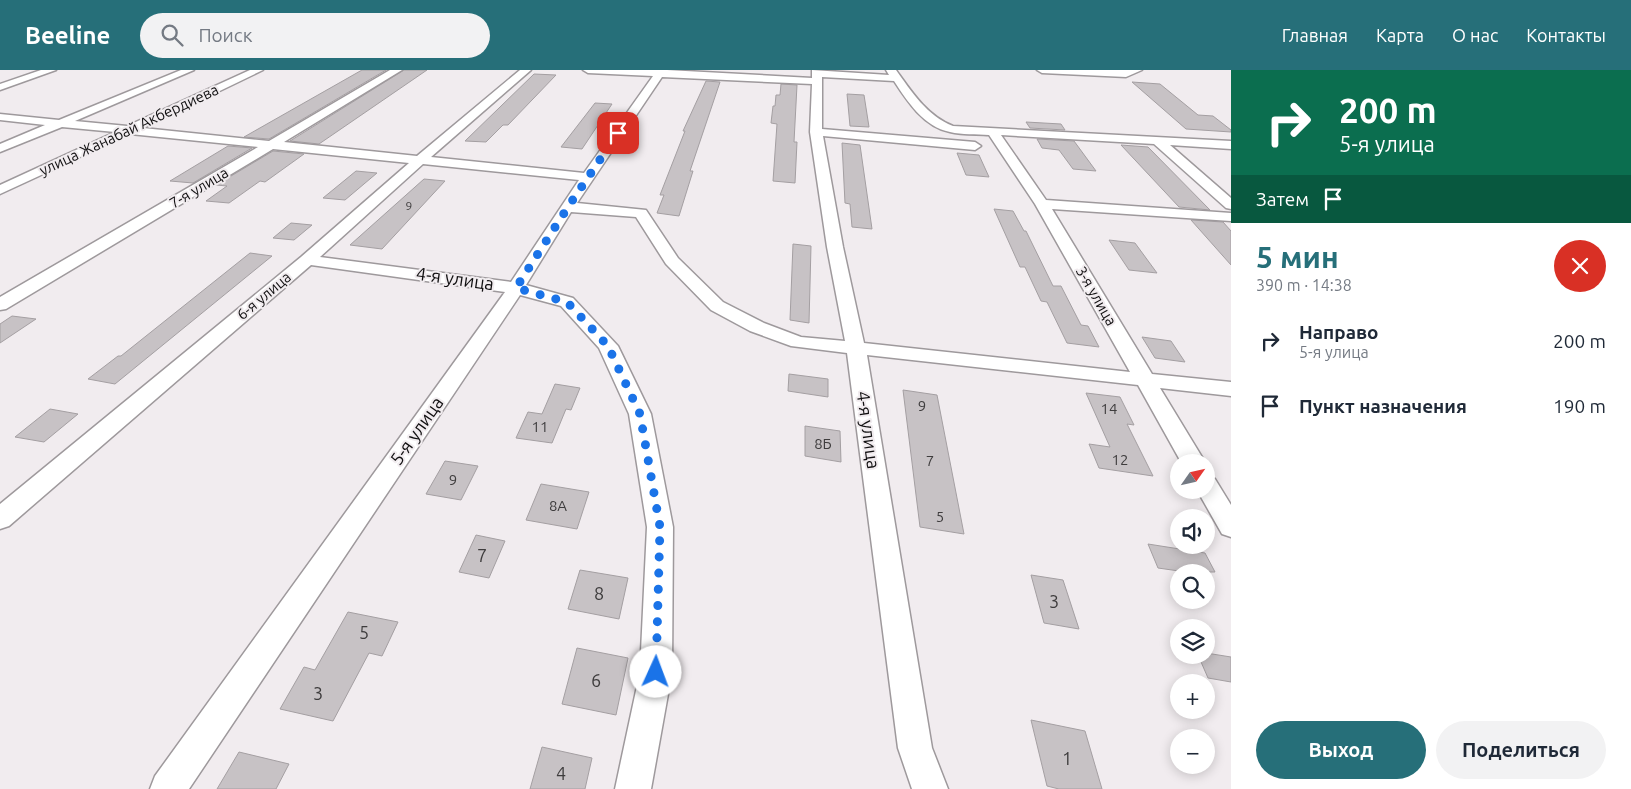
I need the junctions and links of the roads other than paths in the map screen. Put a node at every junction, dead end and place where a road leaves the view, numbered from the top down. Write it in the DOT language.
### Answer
graph roads {
  1 [pos="51,70"];
  2 [pos="189,70"];
  3 [pos="258,70"];
  4 [pos="397,70"];
  5 [pos="526,70"];
  6 [pos="588,70"];
  7 [pos="1042,70"];
  8 [pos="1137,70"];
  9 [pos="660,72"];
  10 [pos="894,74"];
  11 [pos="817,75"];
  12 [pos="0,87"];
  13 [pos="0,117"];
  14 [pos="60,123"];
  15 [pos="127,130"];
  16 [pos="816,132"];
  17 [pos="993,132"];
  18 [pos="1158,141"];
  19 [pos="272,144"];
  20 [pos="1231,145"];
  21 [pos="0,148"];
  22 [pos="1005,148"];
  23 [pos="420,160"];
  24 [pos="588,177"];
  25 [pos="0,190"];
  26 [pos="1042,204"];
  27 [pos="1231,205"];
  28 [pos="568,207"];
  29 [pos="1231,216"];
  30 [pos="307,260"];
  31 [pos="516,288"];
  32 [pos="0,306"];
  33 [pos="856,350"];
  34 [pos="1145,380"];
  35 [pos="1231,390"];
  36 [pos="1188,454"];
  37 [pos="1214,499"];
  38 [pos="0,519"];
  39 [pos="1231,527"];
  40 [pos="168,789"];
  41 [pos="633,789"];
  42 [pos="930,789"];
  1 -- 12 [label="street"];
  2 -- 14 [label="street, улица Жанабай Акбердиева"];
  3 -- 15 [label="street, улица Жанабай Акбердиева"];
  4 -- 19 [label="street, 7-я улица"];
  5 -- 23 [label="street, 6-я улица"];
  6 -- 9 [label="street"];
  7 -- 8 [label="street"];
  9 -- 11 [label="street"];
  9 -- 24 [label="street, 5-я улица"];
  10 -- 11 [label="street"];
  10 -- 17 [label="street"];
  11 -- 16 [label="street, 4-я улица"];
  13 -- 14 [label="street"];
  14 -- 15 [label="street"];
  14 -- 21 [label="street, улица Жанабай Акбердиева"];
  15 -- 19 [label="street"];
  15 -- 25 [label="street, улица Жанабай Акбердиева"];
  16 -- 22 [label="street"];
  16 -- 33 [label="street, 4-я улица"];
  17 -- 18 [label="street"];
  17 -- 22 [label="street, 3-я улица"];
  18 -- 20 [label="street"];
  18 -- 27 [label="street"];
  19 -- 23 [label="street"];
  19 -- 32 [label="street, 7-я улица"];
  22 -- 26 [label="street, 3-я улица"];
  23 -- 24 [label="street"];
  23 -- 30 [label="street, 6-я улица"];
  24 -- 28 [label="street, 5-я улица"];
  26 -- 29 [label="street"];
  26 -- 34 [label="street, 3-я улица"];
  28 -- 31 [label="street, 5-я улица"];
  28 -- 33 [label="street"];
  30 -- 31 [label="street, 4-я улица"];
  30 -- 38 [label="street, 6-я улица"];
  31 -- 40 [label="street, 5-я улица"];
  31 -- 41 [label="street, 4-я улица"];
  33 -- 34 [label="street"];
  33 -- 42 [label="street, 4-я улица"];
  34 -- 35 [label="street"];
  34 -- 36 [label="street, 3-я улица"];
  37 -- 39 [label="street"];
}
